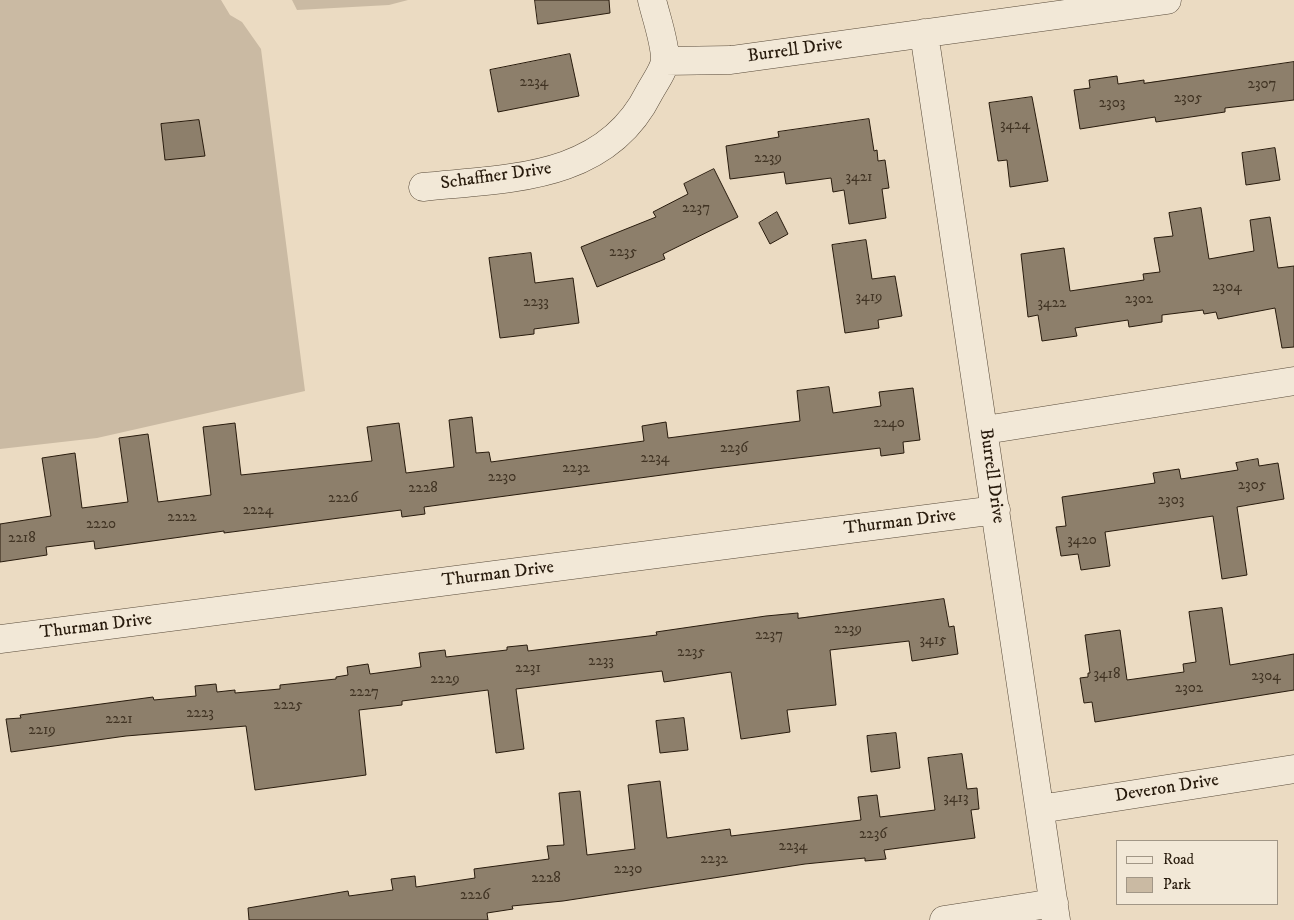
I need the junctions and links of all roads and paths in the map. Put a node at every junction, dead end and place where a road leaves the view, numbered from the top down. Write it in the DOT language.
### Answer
graph roads {
  1 [pos="652,0"];
  2 [pos="1167,0"];
  3 [pos="924,33"];
  4 [pos="665,61"];
  5 [pos="423,187"];
  6 [pos="1294,381"];
  7 [pos="985,430"];
  8 [pos="996,510"];
  9 [pos="0,639"];
  10 [pos="1294,769"];
  11 [pos="1040,810"];
  12 [pos="1055,912"];
  13 [pos="944,920"];
  1 -- 4 [label="street"];
  2 -- 3 [label="street, Burrell Drive"];
  3 -- 4 [label="street, Burrell Drive"];
  3 -- 7 [label="street, Burrell Drive"];
  4 -- 5 [label="street, Schaffner Drive"];
  6 -- 7 [label="street"];
  7 -- 8 [label="street, Burrell Drive"];
  8 -- 9 [label="street, Thurman Drive"];
  8 -- 11 [label="street, Burrell Drive"];
  10 -- 11 [label="street, Deveron Drive"];
  11 -- 12 [label="street, Burrell Drive"];
  12 -- 13 [label="street"];
}
